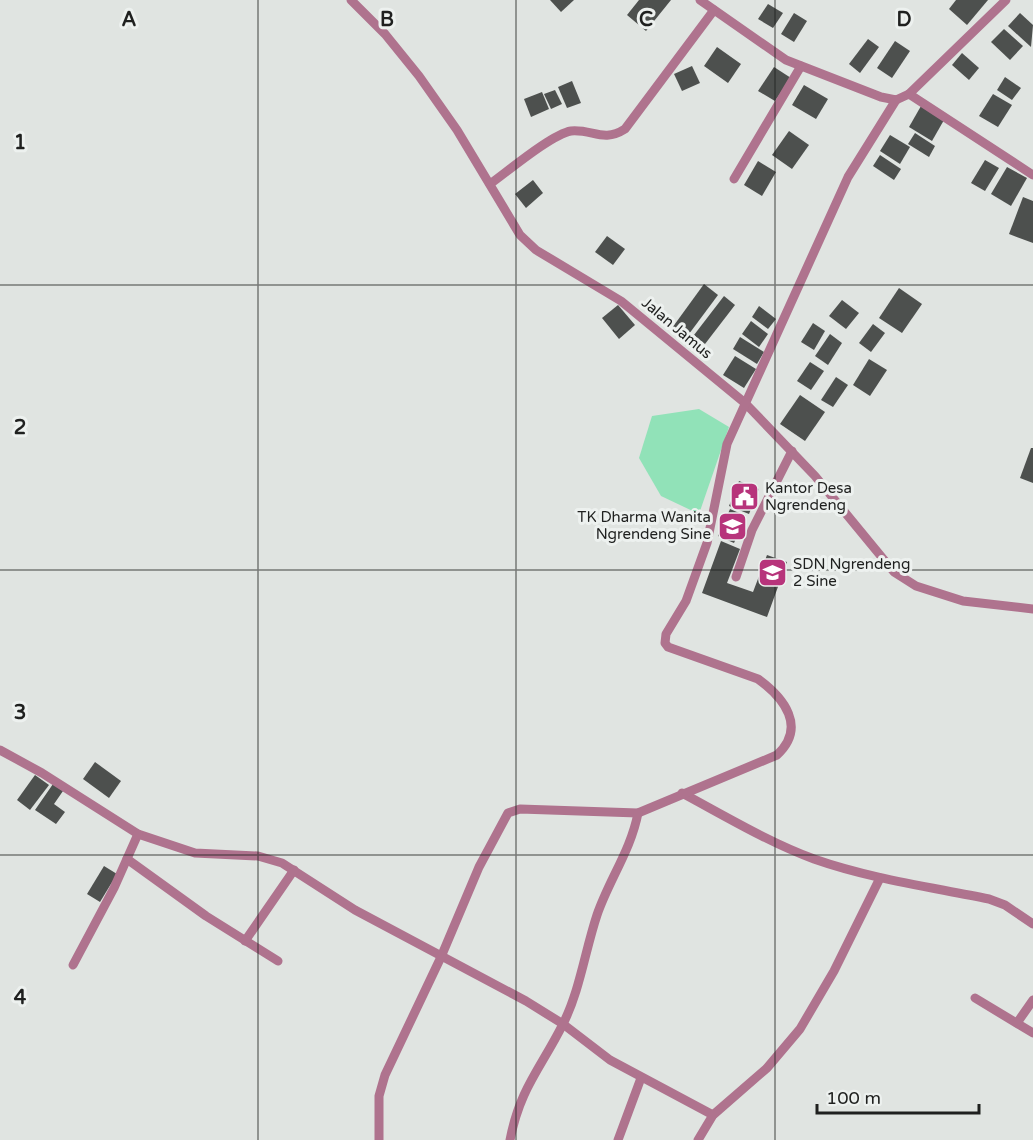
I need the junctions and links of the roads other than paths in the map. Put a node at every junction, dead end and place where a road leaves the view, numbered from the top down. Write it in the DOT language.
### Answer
graph roads {
  1 [pos="351,0"];
  2 [pos="700,0"];
  3 [pos="1006,0"];
  4 [pos="714,10"];
  5 [pos="801,66"];
  6 [pos="909,94"];
  7 [pos="896,100"];
  8 [pos="1033,175"];
  9 [pos="734,179"];
  10 [pos="490,184"];
  11 [pos="745,403"];
  12 [pos="792,451"];
  13 [pos="736,577"];
  14 [pos="1033,609"];
  15 [pos="0,750"];
  16 [pos="682,793"];
  17 [pos="638,813"];
  18 [pos="138,834"];
  19 [pos="127,859"];
  20 [pos="294,870"];
  21 [pos="880,878"];
  22 [pos="1033,924"];
  23 [pos="245,941"];
  24 [pos="441,957"];
  25 [pos="278,961"];
  26 [pos="73,965"];
  27 [pos="975,998"];
  28 [pos="1033,1000"];
  29 [pos="1017,1023"];
  30 [pos="563,1024"];
  31 [pos="1033,1033"];
  32 [pos="641,1078"];
  33 [pos="713,1116"];
  34 [pos="379,1140"];
  35 [pos="510,1140"];
  36 [pos="618,1140"];
  37 [pos="698,1140"];
  1 -- 10 [label="street, Jalan Jamus"];
  2 -- 4 [label="street"];
  3 -- 6 [label="street"];
  4 -- 5 [label="street"];
  4 -- 10 [label="street"];
  5 -- 7 [label="street"];
  5 -- 9 [label="street"];
  6 -- 7 [label="street"];
  6 -- 8 [label="street"];
  7 -- 11 [label="street"];
  10 -- 11 [label="street, Jalan Jamus"];
  11 -- 12 [label="street, Jalan Jamus"];
  11 -- 16 [label="street"];
  12 -- 13 [label="street"];
  12 -- 14 [label="street, Jalan Jamus"];
  15 -- 18 [label="street"];
  16 -- 17 [label="street"];
  16 -- 21 [label="street"];
  17 -- 24 [label="street"];
  17 -- 30 [label="street"];
  18 -- 19 [label="street"];
  18 -- 20 [label="street"];
  19 -- 23 [label="street"];
  19 -- 26 [label="street"];
  20 -- 23 [label="street"];
  20 -- 24 [label="street"];
  21 -- 22 [label="street"];
  21 -- 33 [label="street"];
  23 -- 25 [label="street"];
  24 -- 30 [label="street"];
  24 -- 34 [label="street"];
  27 -- 29 [label="street"];
  28 -- 29 [label="street"];
  29 -- 31 [label="street"];
  30 -- 32 [label="street"];
  30 -- 35 [label="street"];
  32 -- 33 [label="street"];
  32 -- 36 [label="street"];
  33 -- 37 [label="street"];
}
